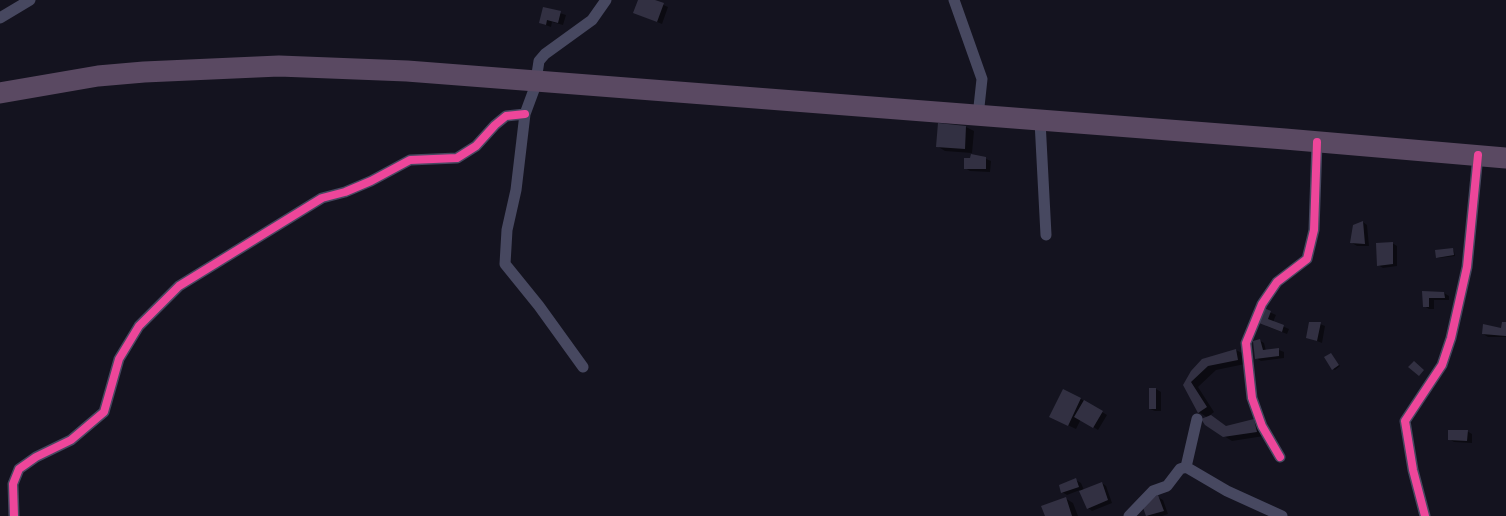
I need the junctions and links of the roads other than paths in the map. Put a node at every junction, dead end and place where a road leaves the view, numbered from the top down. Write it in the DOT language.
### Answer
graph roads {
  1 [pos="30,0"];
  2 [pos="606,0"];
  3 [pos="954,0"];
  4 [pos="0,18"];
  5 [pos="536,84"];
  6 [pos="0,93"];
  7 [pos="525,114"];
  8 [pos="978,116"];
  9 [pos="1040,121"];
  10 [pos="1318,142"];
  11 [pos="1478,155"];
  12 [pos="1506,158"];
  13 [pos="1046,235"];
  14 [pos="583,367"];
  15 [pos="1197,419"];
  16 [pos="1280,457"];
  17 [pos="1186,466"];
  18 [pos="14,516"];
  19 [pos="1129,516"];
  20 [pos="1282,516"];
  21 [pos="1425,516"];
  1 -- 4 [label="street"];
  2 -- 5 [label="street"];
  3 -- 8 [label="street"];
  5 -- 6 [label="highway"];
  5 -- 7 [label="street"];
  5 -- 8 [label="highway"];
  7 -- 14 [label="street"];
  7 -- 18 [label="street"];
  8 -- 9 [label="highway"];
  9 -- 10 [label="highway"];
  9 -- 13 [label="street"];
  10 -- 11 [label="highway"];
  10 -- 16 [label="street"];
  11 -- 12 [label="highway"];
  11 -- 21 [label="street"];
  15 -- 17 [label="street"];
  17 -- 19 [label="street"];
  17 -- 20 [label="street"];
}
